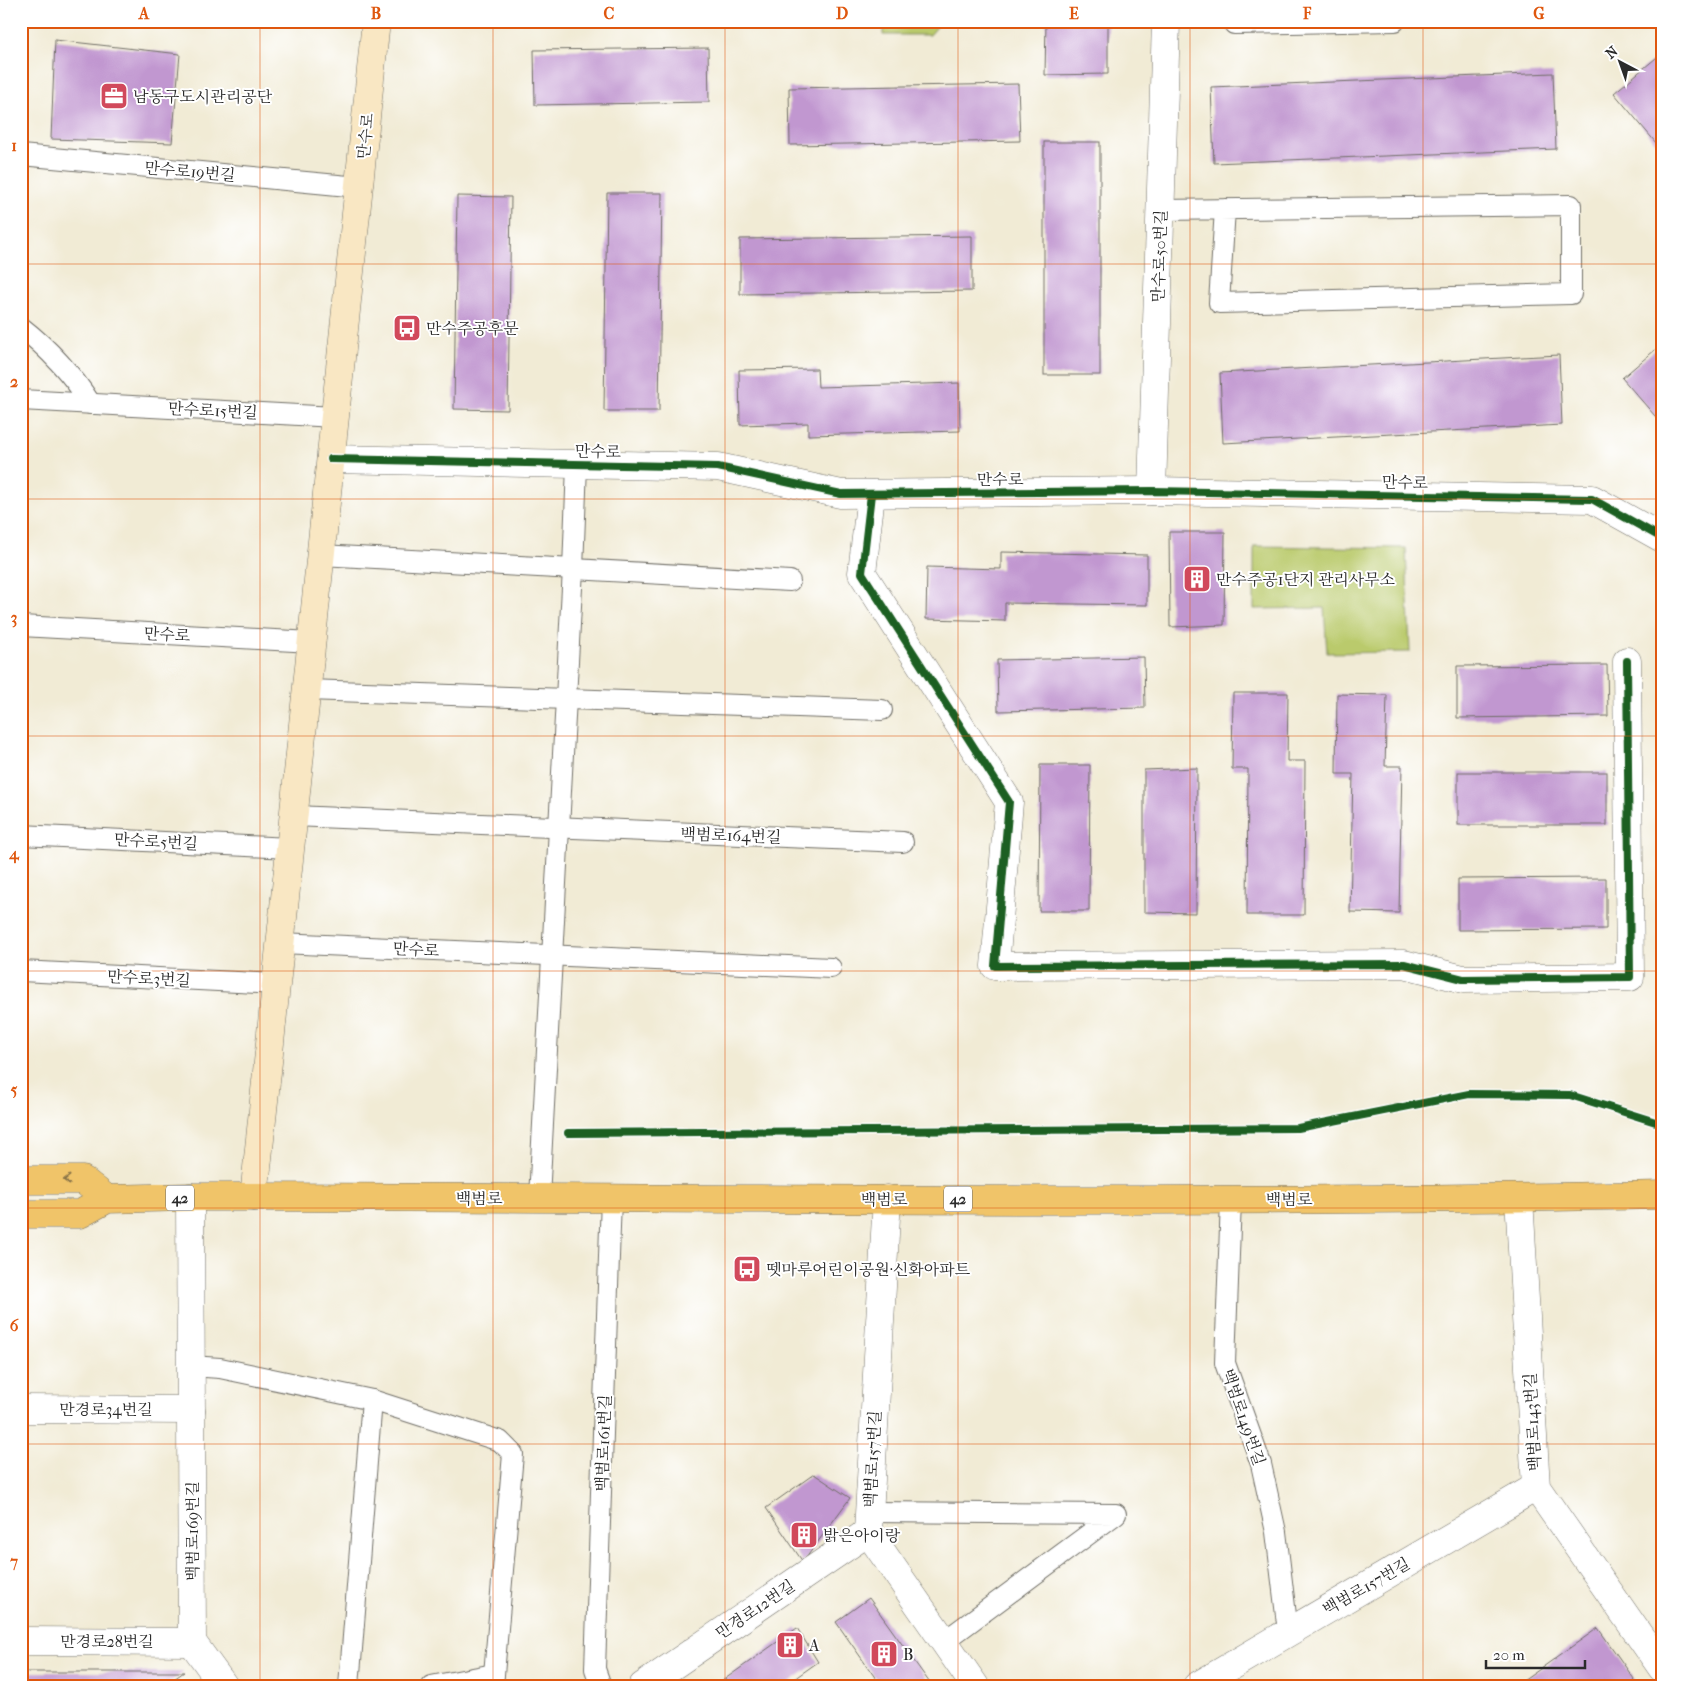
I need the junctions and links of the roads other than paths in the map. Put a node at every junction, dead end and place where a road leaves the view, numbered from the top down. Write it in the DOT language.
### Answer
graph roads {
  1 [pos="376,21"];
  2 [pos="1166,21"];
  3 [pos="1234,21"];
  4 [pos="1395,21"];
  5 [pos="21,155"];
  6 [pos="359,187"];
  7 [pos="1225,209"];
  8 [pos="1161,210"];
  9 [pos="21,327"];
  10 [pos="21,400"];
  11 [pos="91,404"];
  12 [pos="335,417"];
  13 [pos="331,459"];
  14 [pos="576,465"];
  15 [pos="1152,491"];
  16 [pos="871,494"];
  17 [pos="1662,538"];
  18 [pos="321,554"];
  19 [pos="573,569"];
  20 [pos="790,580"];
  21 [pos="21,626"];
  22 [pos="312,642"];
  23 [pos="1627,660"];
  24 [pos="307,690"];
  25 [pos="566,700"];
  26 [pos="882,710"];
  27 [pos="294,816"];
  28 [pos="559,828"];
  29 [pos="21,835"];
  30 [pos="903,842"];
  31 [pos="290,848"];
  32 [pos="280,943"];
  33 [pos="552,955"];
  34 [pos="831,968"];
  35 [pos="21,971"];
  36 [pos="276,984"];
  37 [pos="21,1180"];
  38 [pos="1662,1194"];
  39 [pos="190,1197"];
  40 [pos="254,1197"];
  41 [pos="539,1198"];
  42 [pos="611,1198"];
  43 [pos="1519,1198"];
  44 [pos="107,1199"];
  45 [pos="887,1199"];
  46 [pos="1231,1200"];
  47 [pos="21,1214"];
  48 [pos="191,1366"];
  49 [pos="372,1400"];
  50 [pos="21,1409"];
  51 [pos="191,1410"];
  52 [pos="1536,1487"];
  53 [pos="868,1522"];
  54 [pos="1288,1632"];
  55 [pos="21,1641"];
  56 [pos="192,1642"];
  57 [pos="949,1648"];
  58 [pos="1662,1668"];
  59 [pos="494,1680"];
  60 [pos="220,1684"];
  61 [pos="349,1686"];
  62 [pos="431,1686"];
  63 [pos="601,1686"];
  64 [pos="643,1686"];
  65 [pos="975,1686"];
  66 [pos="1196,1686"];
  1 -- 6 [label="street, 만수로"];
  2 -- 8 [label="street, 만수로50번길"];
  3 -- 4 [label="lane"];
  5 -- 6 [label="lane, 만수로19번길"];
  6 -- 12 [label="street, 만수로"];
  7 -- 7 [label="lane"];
  7 -- 8 [label="lane"];
  8 -- 15 [label="street, 만수로50번길"];
  9 -- 11 [label="lane"];
  10 -- 11 [label="lane, 만수로15번길"];
  11 -- 12 [label="lane, 만수로15번길"];
  12 -- 13 [label="street, 만수로"];
  13 -- 14 [label="street, 만수로"];
  13 -- 18 [label="street, 만수로"];
  14 -- 16 [label="street, 만수로"];
  14 -- 19 [label="lane"];
  15 -- 16 [label="street, 만수로"];
  15 -- 17 [label="street, 만수로"];
  16 -- 23 [label="street"];
  18 -- 19 [label="lane"];
  18 -- 22 [label="street, 만수로"];
  19 -- 20 [label="lane"];
  19 -- 25 [label="lane"];
  21 -- 22 [label="lane, 만수로"];
  22 -- 24 [label="street, 만수로"];
  24 -- 25 [label="lane"];
  24 -- 27 [label="street, 만수로"];
  25 -- 26 [label="lane"];
  25 -- 28 [label="lane"];
  27 -- 28 [label="lane"];
  27 -- 31 [label="street, 만수로"];
  28 -- 30 [label="lane, 백범로164번길"];
  28 -- 33 [label="lane"];
  29 -- 31 [label="lane, 만수로5번길"];
  31 -- 32 [label="street, 만수로"];
  32 -- 33 [label="lane, 만수로"];
  32 -- 36 [label="street, 만수로"];
  33 -- 34 [label="lane"];
  33 -- 41 [label="lane"];
  35 -- 36 [label="lane, 만수로3번길"];
  36 -- 40 [label="street, 만수로"];
  44 -- 37 [label="main road, one-way"];
  38 -- 43 [label="main road, 백범로 / 42"];
  39 -- 40 [label="main road, 백범로 / 42"];
  39 -- 44 [label="main road, 백범로 / 42"];
  39 -- 48 [label="street, 백범로169번길"];
  40 -- 41 [label="main road, 백범로 / 42"];
  41 -- 42 [label="main road, 백범로 / 42"];
  42 -- 45 [label="main road, 백범로 / 42"];
  42 -- 63 [label="lane, 백범로161번길"];
  43 -- 46 [label="main road, 백범로 / 42"];
  43 -- 52 [label="street, 백범로143번길"];
  44 -- 47 [label="main road, 백범로 / 42"];
  45 -- 46 [label="main road, 백범로 / 42"];
  45 -- 53 [label="street, 백범로157번길"];
  46 -- 54 [label="lane, 백범로149번길"];
  48 -- 49 [label="lane"];
  48 -- 51 [label="street, 백범로169번길"];
  49 -- 59 [label="lane"];
  49 -- 61 [label="lane"];
  50 -- 51 [label="street, 만경로34번길"];
  51 -- 56 [label="street, 백범로169번길"];
  52 -- 54 [label="street, 백범로157번길"];
  52 -- 58 [label="street, 백범로143번길"];
  53 -- 57 [label="street, 백범로157번길"];
  53 -- 57 [label="lane"];
  53 -- 64 [label="street, 만경로12번길"];
  54 -- 66 [label="street, 백범로157번길"];
  55 -- 56 [label="street, 만경로28번길"];
  56 -- 60 [label="street"];
  57 -- 65 [label="street, 백범로157번길"];
  59 -- 62 [label="lane"];
}
